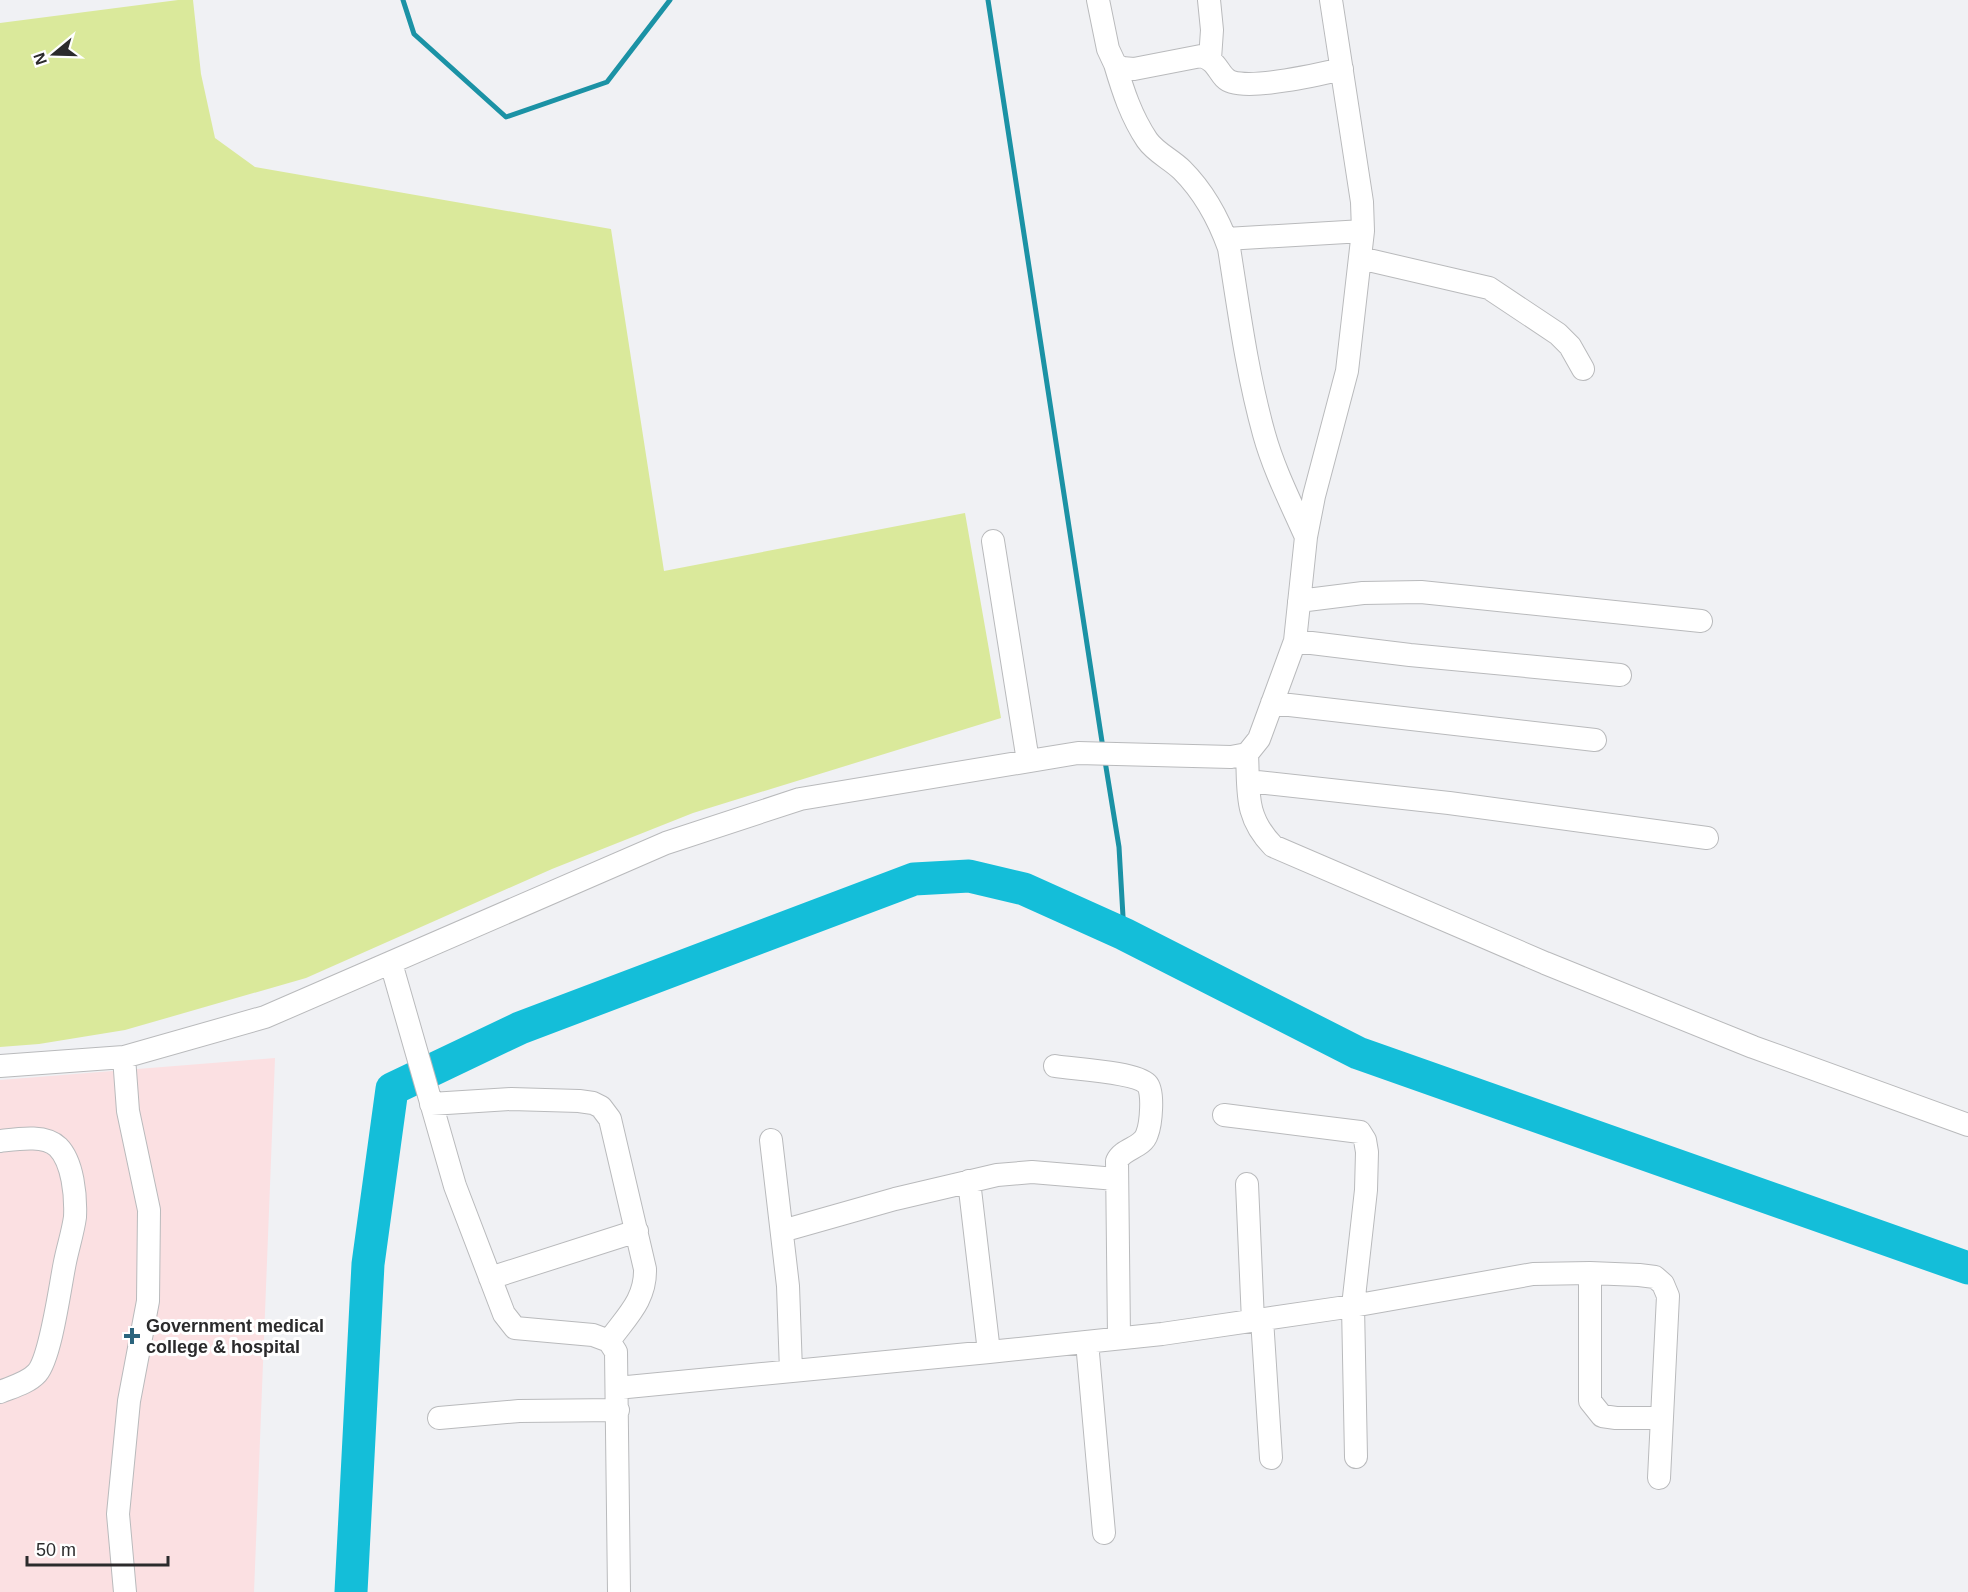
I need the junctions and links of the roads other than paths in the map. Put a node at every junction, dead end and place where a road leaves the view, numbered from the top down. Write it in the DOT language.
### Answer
graph roads {
  1 [pos="1098,0"];
  2 [pos="1209,0"];
  3 [pos="1332,0"];
  4 [pos="1210,58"];
  5 [pos="1115,64"];
  6 [pos="1342,69"];
  7 [pos="1363,231"];
  8 [pos="1226,239"];
  9 [pos="1360,258"];
  10 [pos="1583,369"];
  11 [pos="1306,537"];
  12 [pos="993,541"];
  13 [pos="1299,601"];
  14 [pos="1701,621"];
  15 [pos="1295,641"];
  16 [pos="1620,675"];
  17 [pos="1272,704"];
  18 [pos="1595,740"];
  19 [pos="1247,754"];
  20 [pos="1029,761"];
  21 [pos="1248,781"];
  22 [pos="1707,838"];
  23 [pos="392,963"];
  24 [pos="124,1057"];
  25 [pos="0,1066"];
  26 [pos="1055,1066"];
  27 [pos="429,1096"];
  28 [pos="1224,1114"];
  29 [pos="1968,1125"];
  30 [pos="0,1140"];
  31 [pos="771,1140"];
  32 [pos="1116,1179"];
  33 [pos="969,1181"];
  34 [pos="1247,1184"];
  35 [pos="782,1231"];
  36 [pos="637,1232"];
  37 [pos="1590,1273"];
  38 [pos="490,1278"];
  39 [pos="1353,1306"];
  40 [pos="1257,1320"];
  41 [pos="1119,1338"];
  42 [pos="609,1341"];
  43 [pos="1087,1342"];
  44 [pos="989,1353"];
  45 [pos="791,1371"];
  46 [pos="0,1392"];
  47 [pos="617,1399"];
  48 [pos="439,1418"];
  49 [pos="1662,1418"];
  50 [pos="1356,1457"];
  51 [pos="1271,1458"];
  52 [pos="1659,1478"];
  53 [pos="1104,1533"];
  54 [pos="125,1592"];
  55 [pos="619,1592"];
  1 -- 5 [label="street"];
  2 -- 4 [label="street"];
  3 -- 6 [label="street"];
  4 -- 5 [label="street"];
  4 -- 6 [label="street"];
  5 -- 8 [label="street"];
  6 -- 7 [label="street"];
  7 -- 8 [label="street"];
  7 -- 9 [label="street"];
  8 -- 11 [label="street"];
  9 -- 10 [label="street"];
  9 -- 11 [label="street"];
  11 -- 13 [label="street"];
  12 -- 20 [label="street"];
  13 -- 14 [label="street"];
  13 -- 15 [label="street"];
  15 -- 16 [label="street"];
  15 -- 17 [label="street"];
  17 -- 18 [label="street"];
  17 -- 19 [label="street"];
  19 -- 20 [label="street"];
  19 -- 21 [label="street"];
  20 -- 23 [label="street"];
  21 -- 22 [label="street"];
  21 -- 29 [label="street"];
  23 -- 24 [label="street"];
  23 -- 27 [label="street"];
  24 -- 25 [label="street"];
  24 -- 54 [label="street"];
  26 -- 32 [label="street"];
  27 -- 36 [label="street"];
  27 -- 38 [label="street"];
  28 -- 39 [label="street"];
  30 -- 46 [label="street"];
  31 -- 35 [label="street"];
  32 -- 33 [label="street"];
  32 -- 41 [label="street"];
  33 -- 35 [label="street"];
  33 -- 44 [label="street"];
  34 -- 40 [label="street"];
  35 -- 45 [label="street"];
  36 -- 38 [label="street"];
  36 -- 42 [label="street"];
  37 -- 39 [label="street"];
  37 -- 49 [label="street"];
  37 -- 49 [label="street"];
  38 -- 42 [label="street"];
  39 -- 40 [label="street"];
  39 -- 50 [label="street"];
  40 -- 41 [label="street"];
  40 -- 51 [label="street"];
  41 -- 43 [label="street"];
  42 -- 47 [label="street"];
  43 -- 44 [label="street"];
  43 -- 53 [label="street"];
  44 -- 45 [label="street"];
  45 -- 47 [label="street"];
  47 -- 48 [label="street"];
  47 -- 55 [label="street"];
  49 -- 52 [label="street"];
}
